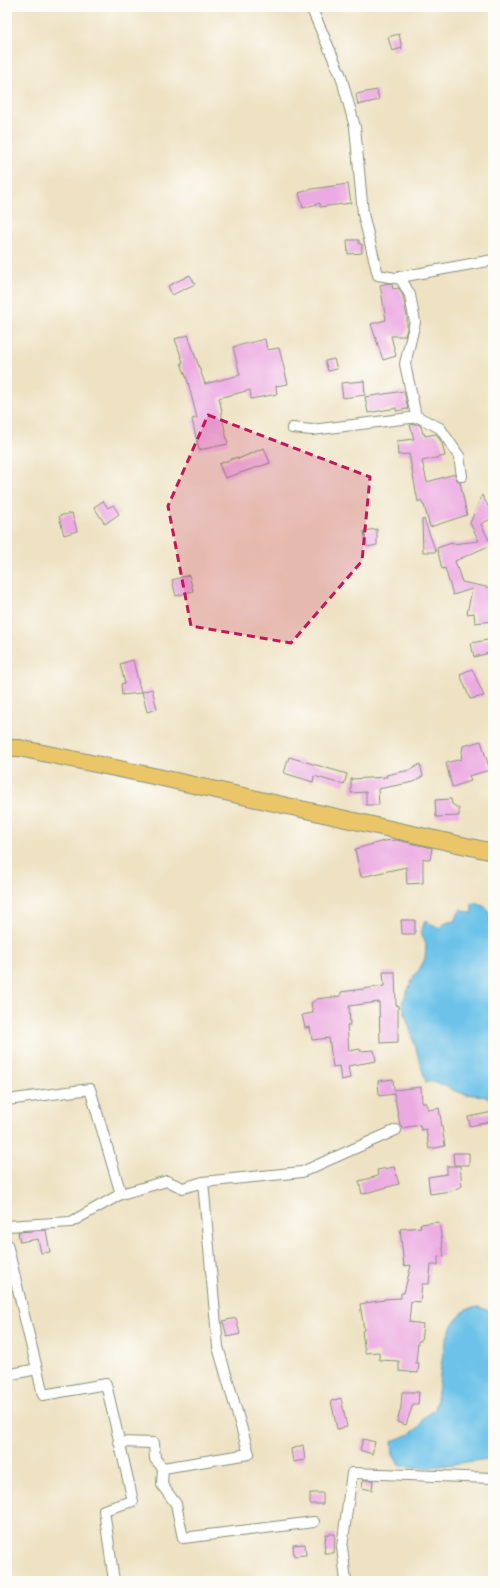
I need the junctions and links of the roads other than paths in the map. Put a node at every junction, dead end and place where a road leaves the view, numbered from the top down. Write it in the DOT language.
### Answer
graph roads {
  1 [pos="311,7"];
  2 [pos="493,260"];
  3 [pos="401,280"];
  4 [pos="418,417"];
  5 [pos="292,428"];
  6 [pos="462,476"];
  7 [pos="7,748"];
  8 [pos="493,852"];
  9 [pos="7,1100"];
  10 [pos="396,1130"];
  11 [pos="203,1182"];
  12 [pos="121,1194"];
  13 [pos="7,1226"];
  14 [pos="7,1244"];
  15 [pos="37,1369"];
  16 [pos="7,1377"];
  17 [pos="119,1442"];
  18 [pos="163,1468"];
  19 [pos="493,1478"];
  20 [pos="314,1522"];
  21 [pos="114,1581"];
  22 [pos="346,1581"];
  1 -- 3 [label="street"];
  2 -- 3 [label="street"];
  3 -- 4 [label="street"];
  4 -- 5 [label="street"];
  4 -- 6 [label="street"];
  7 -- 8 [label="main road"];
  9 -- 12 [label="street"];
  10 -- 11 [label="street"];
  11 -- 12 [label="street"];
  11 -- 18 [label="street"];
  12 -- 13 [label="street"];
  14 -- 15 [label="street"];
  15 -- 16 [label="street"];
  15 -- 17 [label="street"];
  17 -- 18 [label="street"];
  17 -- 21 [label="street"];
  18 -- 20 [label="street"];
  19 -- 22 [label="street"];
}
